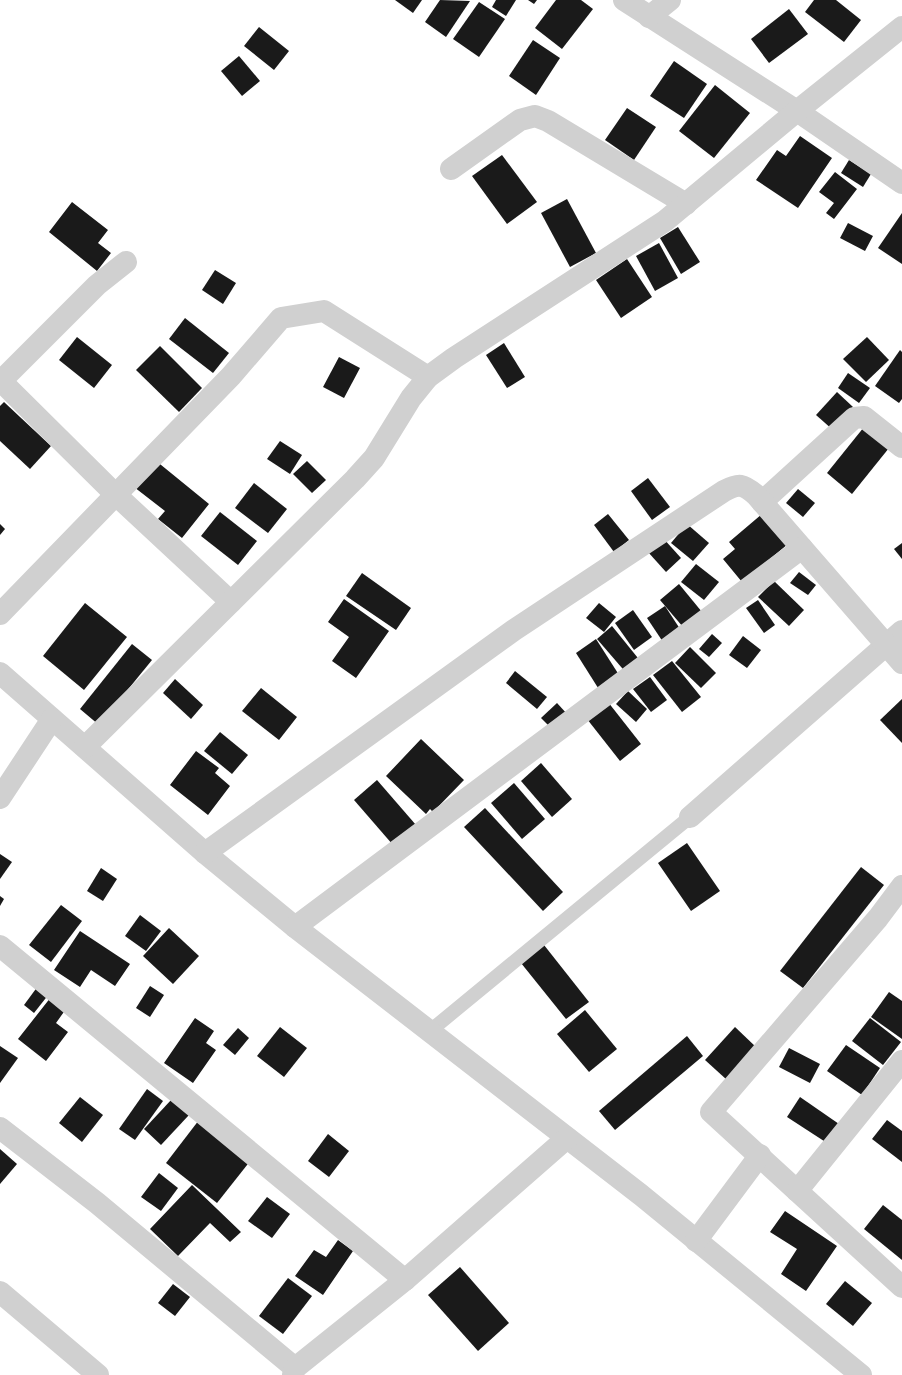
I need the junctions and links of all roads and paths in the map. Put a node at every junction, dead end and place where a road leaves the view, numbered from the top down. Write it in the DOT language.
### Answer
graph roads {
  1 [pos="624,0"];
  2 [pos="670,0"];
  3 [pos="649,17"];
  4 [pos="902,28"];
  5 [pos="797,111"];
  6 [pos="451,169"];
  7 [pos="902,183"];
  8 [pos="686,204"];
  9 [pos="126,262"];
  10 [pos="428,377"];
  11 [pos="0,382"];
  12 [pos="902,447"];
  13 [pos="116,494"];
  14 [pos="762,502"];
  15 [pos="802,548"];
  16 [pos="231,602"];
  17 [pos="0,614"];
  18 [pos="902,631"];
  19 [pos="885,644"];
  20 [pos="902,663"];
  21 [pos="0,673"];
  22 [pos="52,719"];
  23 [pos="85,747"];
  24 [pos="0,798"];
  25 [pos="690,817"];
  26 [pos="205,853"];
  27 [pos="902,886"];
  28 [pos="295,928"];
  29 [pos="0,946"];
  30 [pos="430,1031"];
  31 [pos="902,1061"];
  32 [pos="0,1128"];
  33 [pos="567,1138"];
  34 [pos="760,1155"];
  35 [pos="797,1191"];
  36 [pos="696,1241"];
  37 [pos="405,1280"];
  38 [pos="900,1281"];
  39 [pos="0,1292"];
  40 [pos="294,1371"];
  41 [pos="98,1375"];
  42 [pos="861,1375"];
  1 -- 3 [label="street"];
  2 -- 3 [label="street"];
  3 -- 5 [label="street"];
  4 -- 5 [label="street"];
  5 -- 7 [label="street"];
  5 -- 8 [label="street"];
  6 -- 8 [label="street"];
  8 -- 10 [label="street"];
  9 -- 11 [label="street"];
  10 -- 13 [label="street"];
  10 -- 16 [label="street"];
  11 -- 13 [label="street"];
  12 -- 14 [label="street"];
  13 -- 16 [label="street"];
  13 -- 17 [label="street"];
  14 -- 15 [label="street"];
  14 -- 26 [label="street"];
  15 -- 19 [label="street"];
  15 -- 28 [label="street"];
  16 -- 23 [label="street"];
  18 -- 19 [label="street"];
  19 -- 20 [label="street"];
  19 -- 25 [label="street"];
  21 -- 22 [label="street"];
  22 -- 23 [label="street"];
  22 -- 24 [label="street"];
  23 -- 26 [label="street"];
  25 -- 30 [label="lane"];
  26 -- 28 [label="street"];
  27 -- 34 [label="street"];
  28 -- 30 [label="street"];
  29 -- 37 [label="street"];
  30 -- 33 [label="street"];
  31 -- 35 [label="street"];
  32 -- 40 [label="street"];
  33 -- 36 [label="street"];
  33 -- 37 [label="street"];
  34 -- 35 [label="street"];
  34 -- 36 [label="street"];
  35 -- 38 [label="street"];
  36 -- 42 [label="street"];
  37 -- 40 [label="street"];
  39 -- 41 [label="street"];
}
